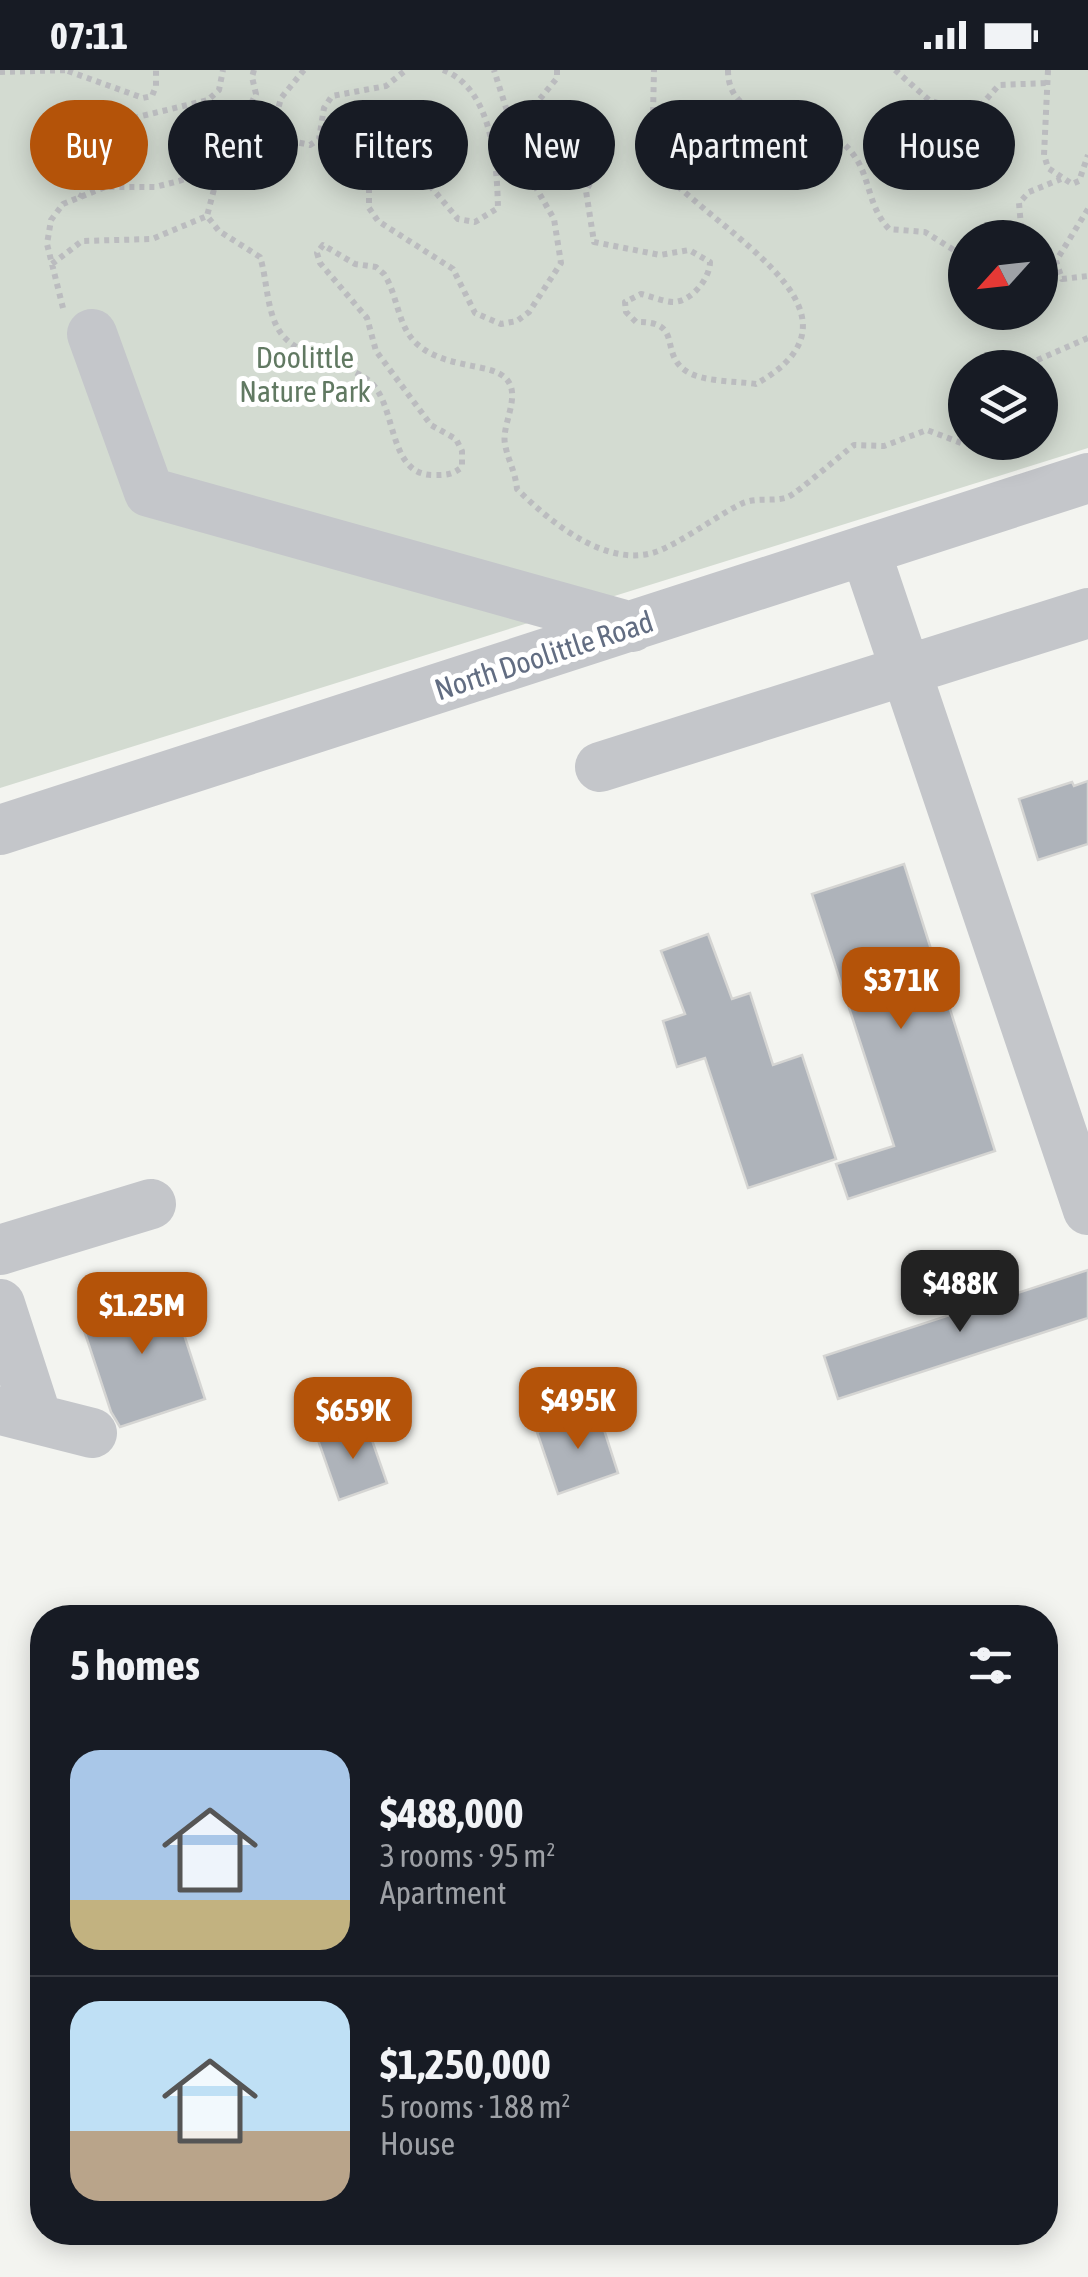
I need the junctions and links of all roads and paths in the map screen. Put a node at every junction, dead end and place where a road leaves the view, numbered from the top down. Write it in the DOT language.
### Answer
graph roads {
  1 [pos="156,70"];
  2 [pos="223,70"];
  3 [pos="254,70"];
  4 [pos="304,70"];
  5 [pos="406,70"];
  6 [pos="443,70"];
  7 [pos="494,70"];
  8 [pos="557,70"];
  9 [pos="654,70"];
  10 [pos="728,70"];
  11 [pos="895,70"];
  12 [pos="1048,70"];
  13 [pos="70,71"];
  14 [pos="0,72"];
  15 [pos="1047,83"];
  16 [pos="253,100"];
  17 [pos="280,100"];
  18 [pos="298,143"];
  19 [pos="1088,156"];
  20 [pos="1061,179"];
  21 [pos="168,183"];
  22 [pos="214,190"];
  23 [pos="80,198"];
  24 [pos="1088,208"];
  25 [pos="207,216"];
  26 [pos="1020,220"];
  27 [pos="948,246"];
  28 [pos="52,264"];
  29 [pos="1088,276"];
  30 [pos="92,334"];
  31 [pos="1088,338"];
  32 [pos="1058,351"];
  33 [pos="948,438"];
  34 [pos="1088,478"];
  35 [pos="866,553"];
  36 [pos="1088,613"];
  37 [pos="632,628"];
  38 [pos="908,670"];
  39 [pos="600,768"];
  40 [pos="0,830"];
  41 [pos="151,1204"];
  42 [pos="1088,1210"];
  43 [pos="0,1250"];
  44 [pos="0,1304"];
  45 [pos="18,1414"];
  46 [pos="92,1433"];
  1 -- 13 [label="path"];
  2 -- 23 [label="path"];
  3 -- 16 [label="path"];
  4 -- 17 [label="path"];
  5 -- 18 [label="path"];
  6 -- 7 [label="path"];
  8 -- 9 [label="path"];
  10 -- 27 [label="path"];
  11 -- 15 [label="path"];
  12 -- 15 [label="path"];
  13 -- 14 [label="path"];
  15 -- 20 [label="path"];
  19 -- 20 [label="path"];
  20 -- 26 [label="path"];
  21 -- 23 [label="path"];
  22 -- 25 [label="path"];
  23 -- 28 [label="path"];
  24 -- 29 [label="path"];
  25 -- 28 [label="path"];
  25 -- 33 [label="path"];
  28 -- 30 [label="path"];
  30 -- 37 [label="street"];
  31 -- 32 [label="path"];
  34 -- 35 [label="street, North Doolittle Road"];
  35 -- 37 [label="street, North Doolittle Road"];
  35 -- 38 [label="street"];
  36 -- 38 [label="street"];
  37 -- 40 [label="street, North Doolittle Road"];
  38 -- 39 [label="street"];
  38 -- 42 [label="street"];
  41 -- 43 [label="street"];
  44 -- 45 [label="street"];
  45 -- 46 [label="street"];
}
